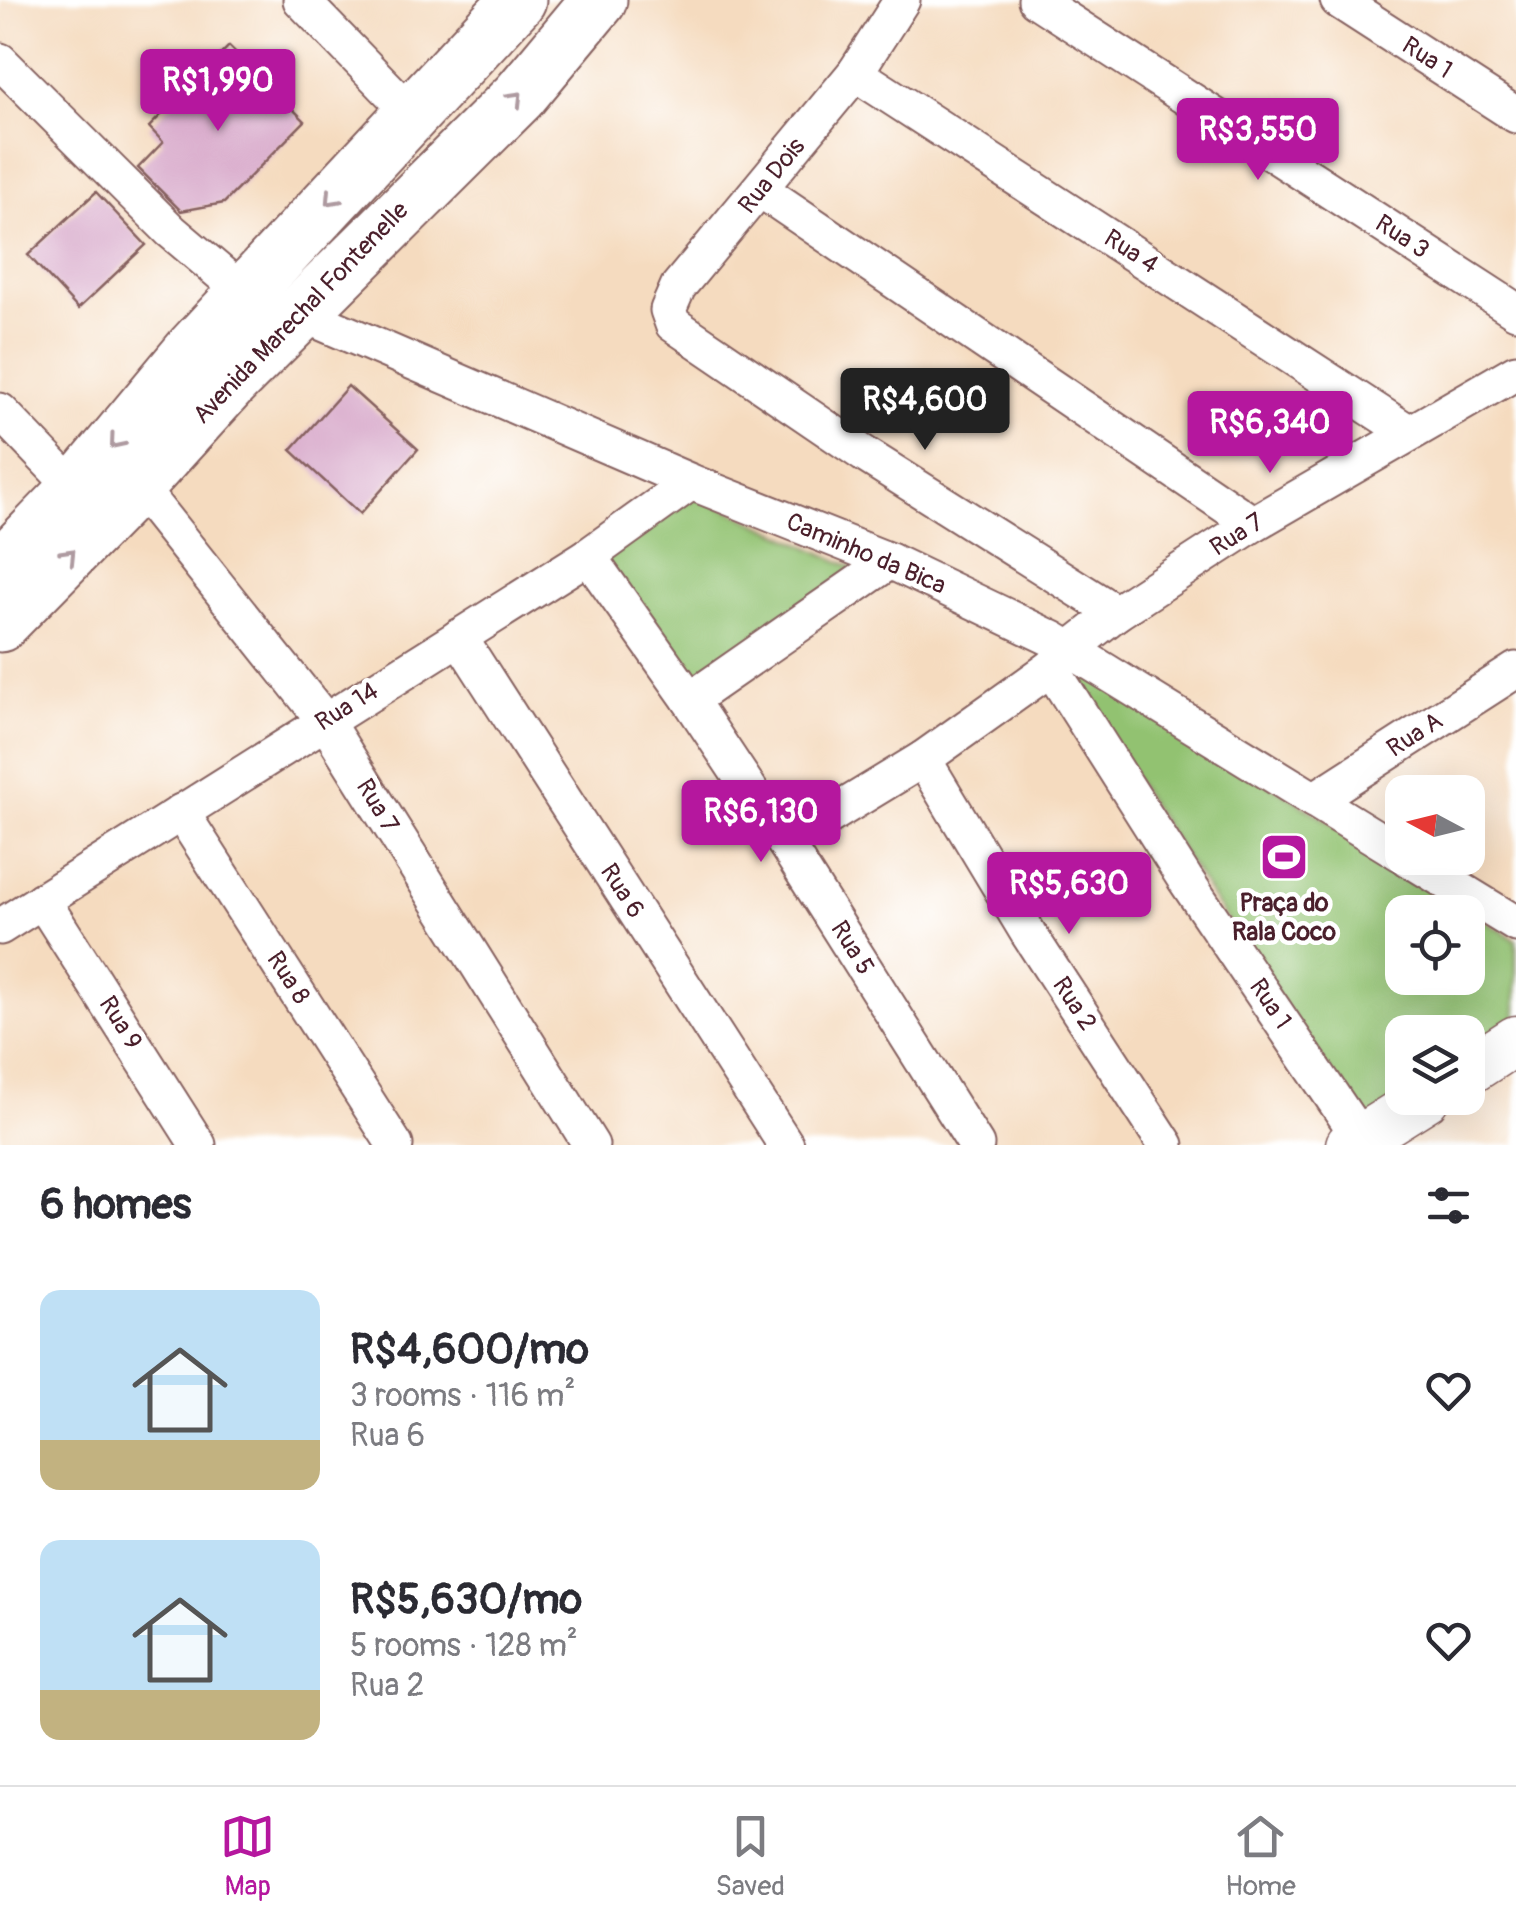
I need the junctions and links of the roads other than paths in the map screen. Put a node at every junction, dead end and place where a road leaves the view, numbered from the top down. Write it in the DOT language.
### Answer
graph roads {
  1 [pos="301,0"];
  2 [pos="518,0"];
  3 [pos="600,0"];
  4 [pos="902,0"];
  5 [pos="1036,0"];
  6 [pos="1338,0"];
  7 [pos="0,62"];
  8 [pos="854,73"];
  9 [pos="1516,116"];
  10 [pos="393,133"];
  11 [pos="456,156"];
  12 [pos="761,190"];
  13 [pos="413,199"];
  14 [pos="244,294"];
  15 [pos="1516,311"];
  16 [pos="300,313"];
  17 [pos="1516,372"];
  18 [pos="0,411"];
  19 [pos="1408,432"];
  20 [pos="690,482"];
  21 [pos="137,485"];
  22 [pos="76,490"];
  23 [pos="1253,524"];
  24 [pos="588,556"];
  25 [pos="890,561"];
  26 [pos="0,568"];
  27 [pos="1116,613"];
  28 [pos="0,624"];
  29 [pos="459,637"];
  30 [pos="1060,658"];
  31 [pos="1516,670"];
  32 [pos="690,700"];
  33 [pos="325,721"];
  34 [pos="923,759"];
  35 [pos="1314,800"];
  36 [pos="181,812"];
  37 [pos="786,843"];
  38 [pos="1385,844"];
  39 [pos="1436,875"];
  40 [pos="42,900"];
  41 [pos="1516,924"];
  42 [pos="0,927"];
  43 [pos="1516,1040"];
  44 [pos="1485,1060"];
  45 [pos="1400,1115"];
  46 [pos="1359,1143"];
  47 [pos="198,1145"];
  48 [pos="394,1145"];
  49 [pos="592,1145"];
  50 [pos="786,1145"];
  51 [pos="976,1145"];
  52 [pos="1166,1145"];
  1 -- 10 [label="street"];
  2 -- 10 [label="main road, Avenida Marechal Fontenelle"];
  11 -- 3 [label="main road, Avenida Marechal Fontenelle, one-way"];
  4 -- 8 [label="street, Rua Dois"];
  5 -- 15 [label="street, Rua 3"];
  6 -- 9 [label="street, Rua 1"];
  7 -- 14 [label="street"];
  8 -- 12 [label="street, Rua Dois"];
  8 -- 19 [label="street, Rua 4"];
  10 -- 11 [label="main road"];
  10 -- 13 [label="main road"];
  10 -- 14 [label="main road, Avenida Marechal Fontenelle, one-way"];
  11 -- 13 [label="main road, Avenida Marechal Fontenelle"];
  12 -- 23 [label="street"];
  12 -- 27 [label="street, Rua Dois"];
  13 -- 16 [label="main road, Avenida Marechal Fontenelle"];
  14 -- 22 [label="main road, Avenida Marechal Fontenelle, one-way"];
  16 -- 20 [label="street, Caminho da Bica"];
  16 -- 21 [label="main road, Avenida Marechal Fontenelle"];
  17 -- 19 [label="street, Rua 7"];
  18 -- 22 [label="street"];
  19 -- 23 [label="street, Rua 7"];
  20 -- 24 [label="street, Rua 14"];
  20 -- 25 [label="street, Caminho da Bica"];
  28 -- 21 [label="main road, Avenida Marechal Fontenelle, one-way"];
  21 -- 33 [label="street, Rua 7"];
  22 -- 26 [label="main road, Avenida Marechal Fontenelle"];
  23 -- 27 [label="street, Rua 7"];
  24 -- 29 [label="street, Rua 14"];
  24 -- 32 [label="street, Rua 5"];
  25 -- 30 [label="street, Caminho da Bica"];
  25 -- 32 [label="street"];
  27 -- 30 [label="street, Rua 7"];
  29 -- 33 [label="street, Rua 14"];
  29 -- 50 [label="street, Rua 6"];
  30 -- 34 [label="street"];
  30 -- 35 [label="street, Caminho da Bica"];
  30 -- 46 [label="street, Rua 1"];
  31 -- 35 [label="street, Rua A"];
  32 -- 37 [label="street, Rua 5"];
  33 -- 36 [label="street, Rua 14"];
  33 -- 49 [label="street, Rua 7"];
  34 -- 37 [label="street"];
  34 -- 52 [label="street, Rua 2"];
  35 -- 38 [label="street, Caminho da Bica"];
  36 -- 40 [label="street, Rua 14"];
  36 -- 48 [label="street, Rua 8"];
  37 -- 51 [label="street, Rua 5"];
  39 -- 41 [label="street, Caminho da Bica"];
  40 -- 42 [label="street, Rua 14"];
  40 -- 47 [label="street, Rua 9"];
  43 -- 44 [label="street"];
  45 -- 46 [label="street"];
}
